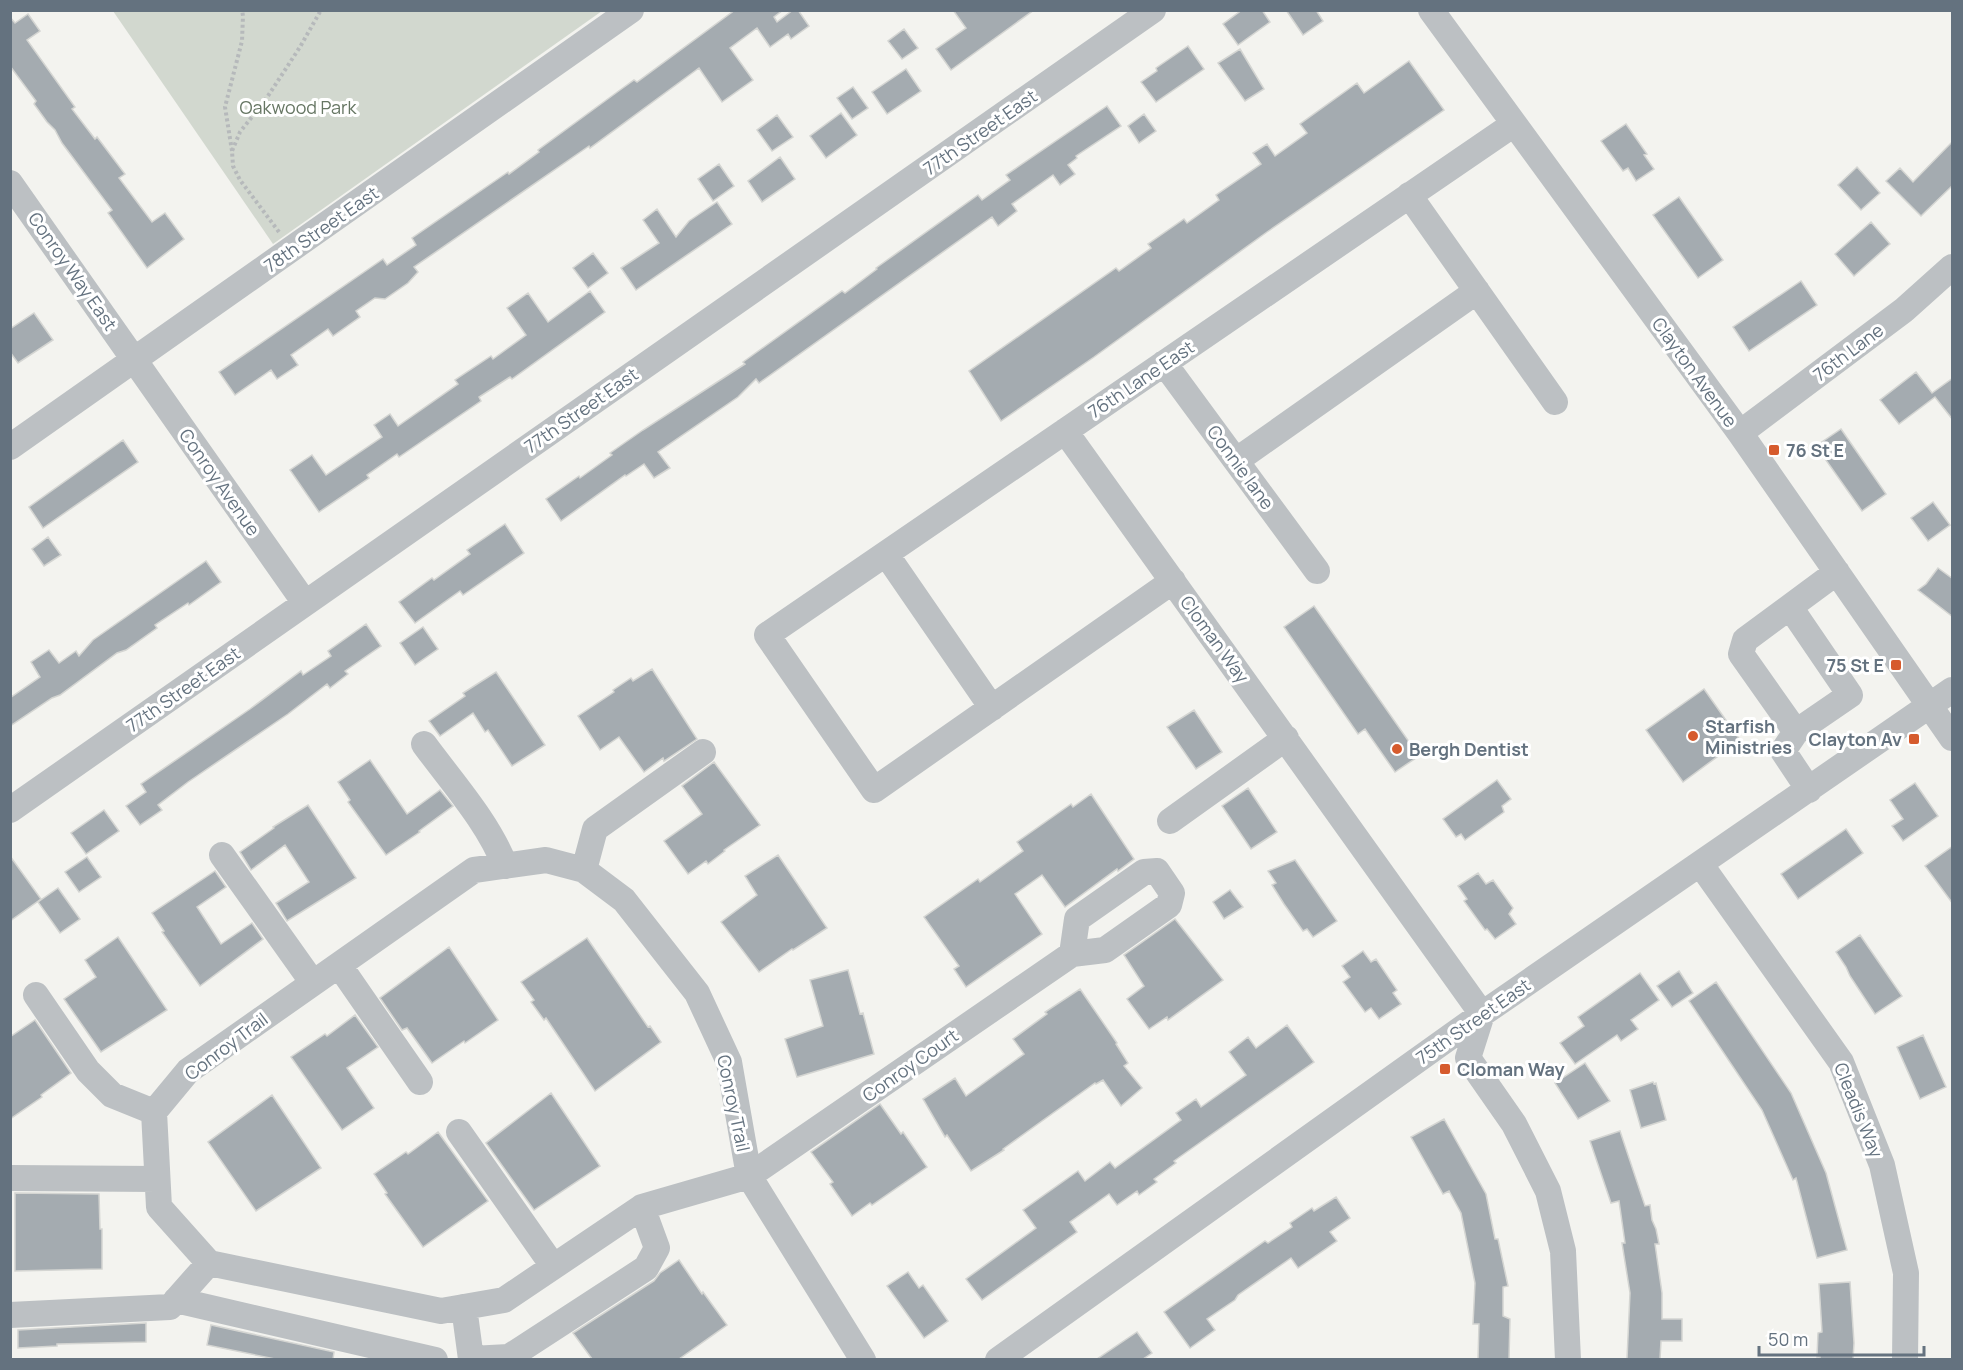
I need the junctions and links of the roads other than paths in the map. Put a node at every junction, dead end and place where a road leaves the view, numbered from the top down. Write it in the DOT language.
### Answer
graph roads {
  1 [pos="632,10"];
  2 [pos="1153,10"];
  3 [pos="1431,10"];
  4 [pos="1514,124"];
  5 [pos="10,183"];
  6 [pos="1409,195"];
  7 [pos="1953,267"];
  8 [pos="1477,291"];
  9 [pos="136,360"];
  10 [pos="1164,363"];
  11 [pos="1555,402"];
  12 [pos="1065,431"];
  13 [pos="1740,433"];
  14 [pos="10,447"];
  15 [pos="1237,460"];
  16 [pos="886,554"];
  17 [pos="1317,571"];
  18 [pos="1837,572"];
  19 [pos="1173,581"];
  20 [pos="305,603"];
  21 [pos="1790,607"];
  22 [pos="1953,690"];
  23 [pos="1930,706"];
  24 [pos="992,708"];
  25 [pos="1796,732"];
  26 [pos="1286,738"];
  27 [pos="1953,738"];
  28 [pos="424,744"];
  29 [pos="703,752"];
  30 [pos="1809,790"];
  31 [pos="10,810"];
  32 [pos="1170,821"];
  33 [pos="222,855"];
  34 [pos="1701,865"];
  35 [pos="505,866"];
  36 [pos="584,870"];
  37 [pos="1072,954"];
  38 [pos="339,965"];
  39 [pos="313,983"];
  40 [pos="36,995"];
  41 [pos="1482,1014"];
  42 [pos="420,1082"];
  43 [pos="154,1112"];
  44 [pos="459,1132"];
  45 [pos="749,1176"];
  46 [pos="10,1178"];
  47 [pos="157,1179"];
  48 [pos="642,1207"];
  49 [pos="208,1263"];
  50 [pos="553,1266"];
  51 [pos="176,1300"];
  52 [pos="464,1307"];
  53 [pos="10,1315"];
  54 [pos="435,1359"];
  55 [pos="467,1359"];
  56 [pos="863,1359"];
  57 [pos="998,1359"];
  58 [pos="1568,1359"];
  59 [pos="1905,1359"];
  1 -- 9 [label="street, 78th Street East"];
  2 -- 20 [label="street, 77th Street East"];
  3 -- 4 [label="street, Clayton Avenue"];
  4 -- 6 [label="street, 76th Lane East"];
  4 -- 13 [label="street, Clayton Avenue"];
  5 -- 9 [label="street, Conroy Way East"];
  6 -- 8 [label="street"];
  6 -- 10 [label="street, 76th Lane East"];
  7 -- 13 [label="street, 76th Lane"];
  8 -- 11 [label="street"];
  8 -- 15 [label="street"];
  9 -- 14 [label="street, 78th Street East"];
  9 -- 20 [label="street, Conroy Avenue"];
  10 -- 12 [label="street, 76th Lane East"];
  10 -- 15 [label="street, Connie lane"];
  12 -- 16 [label="street, 76th Lane East"];
  12 -- 19 [label="street, Cloman Way"];
  13 -- 18 [label="street, Clayton Avenue"];
  15 -- 17 [label="street, Connie lane"];
  16 -- 24 [label="street"];
  16 -- 24 [label="street, 76th Lane East"];
  18 -- 21 [label="street"];
  18 -- 23 [label="street, Clayton Avenue"];
  19 -- 24 [label="street"];
  19 -- 26 [label="street, Cloman Way"];
  20 -- 31 [label="street, 77th Street East"];
  21 -- 25 [label="street"];
  21 -- 25 [label="street"];
  22 -- 23 [label="street, 75th Street East"];
  23 -- 27 [label="street, Clayton Avenue"];
  23 -- 30 [label="street, 75th Street East"];
  25 -- 30 [label="street"];
  26 -- 32 [label="street"];
  26 -- 41 [label="street, Cloman Way"];
  28 -- 35 [label="street"];
  29 -- 36 [label="street"];
  30 -- 34 [label="street, 75th Street East"];
  33 -- 39 [label="street"];
  34 -- 41 [label="street, 75th Street East"];
  34 -- 59 [label="street, Cleadis Way"];
  35 -- 36 [label="street, Conroy Trail"];
  35 -- 38 [label="street, Conroy Trail"];
  36 -- 45 [label="street, Conroy Trail"];
  37 -- 45 [label="street, Conroy Court"];
  38 -- 39 [label="street, Conroy Trail"];
  38 -- 42 [label="street"];
  39 -- 43 [label="street, Conroy Trail"];
  40 -- 43 [label="street"];
  41 -- 57 [label="street, 75th Street East"];
  41 -- 58 [label="street"];
  43 -- 47 [label="street"];
  44 -- 50 [label="street"];
  45 -- 48 [label="street, Conroy Trail"];
  45 -- 56 [label="street, Conroy Trail"];
  46 -- 47 [label="street"];
  47 -- 49 [label="street"];
  48 -- 50 [label="street, Conroy Trail"];
  48 -- 55 [label="street"];
  49 -- 51 [label="street"];
  49 -- 52 [label="street, Conroy Trail"];
  50 -- 52 [label="street, Conroy Trail"];
  51 -- 53 [label="street"];
  51 -- 54 [label="street"];
  52 -- 55 [label="street"];
}
